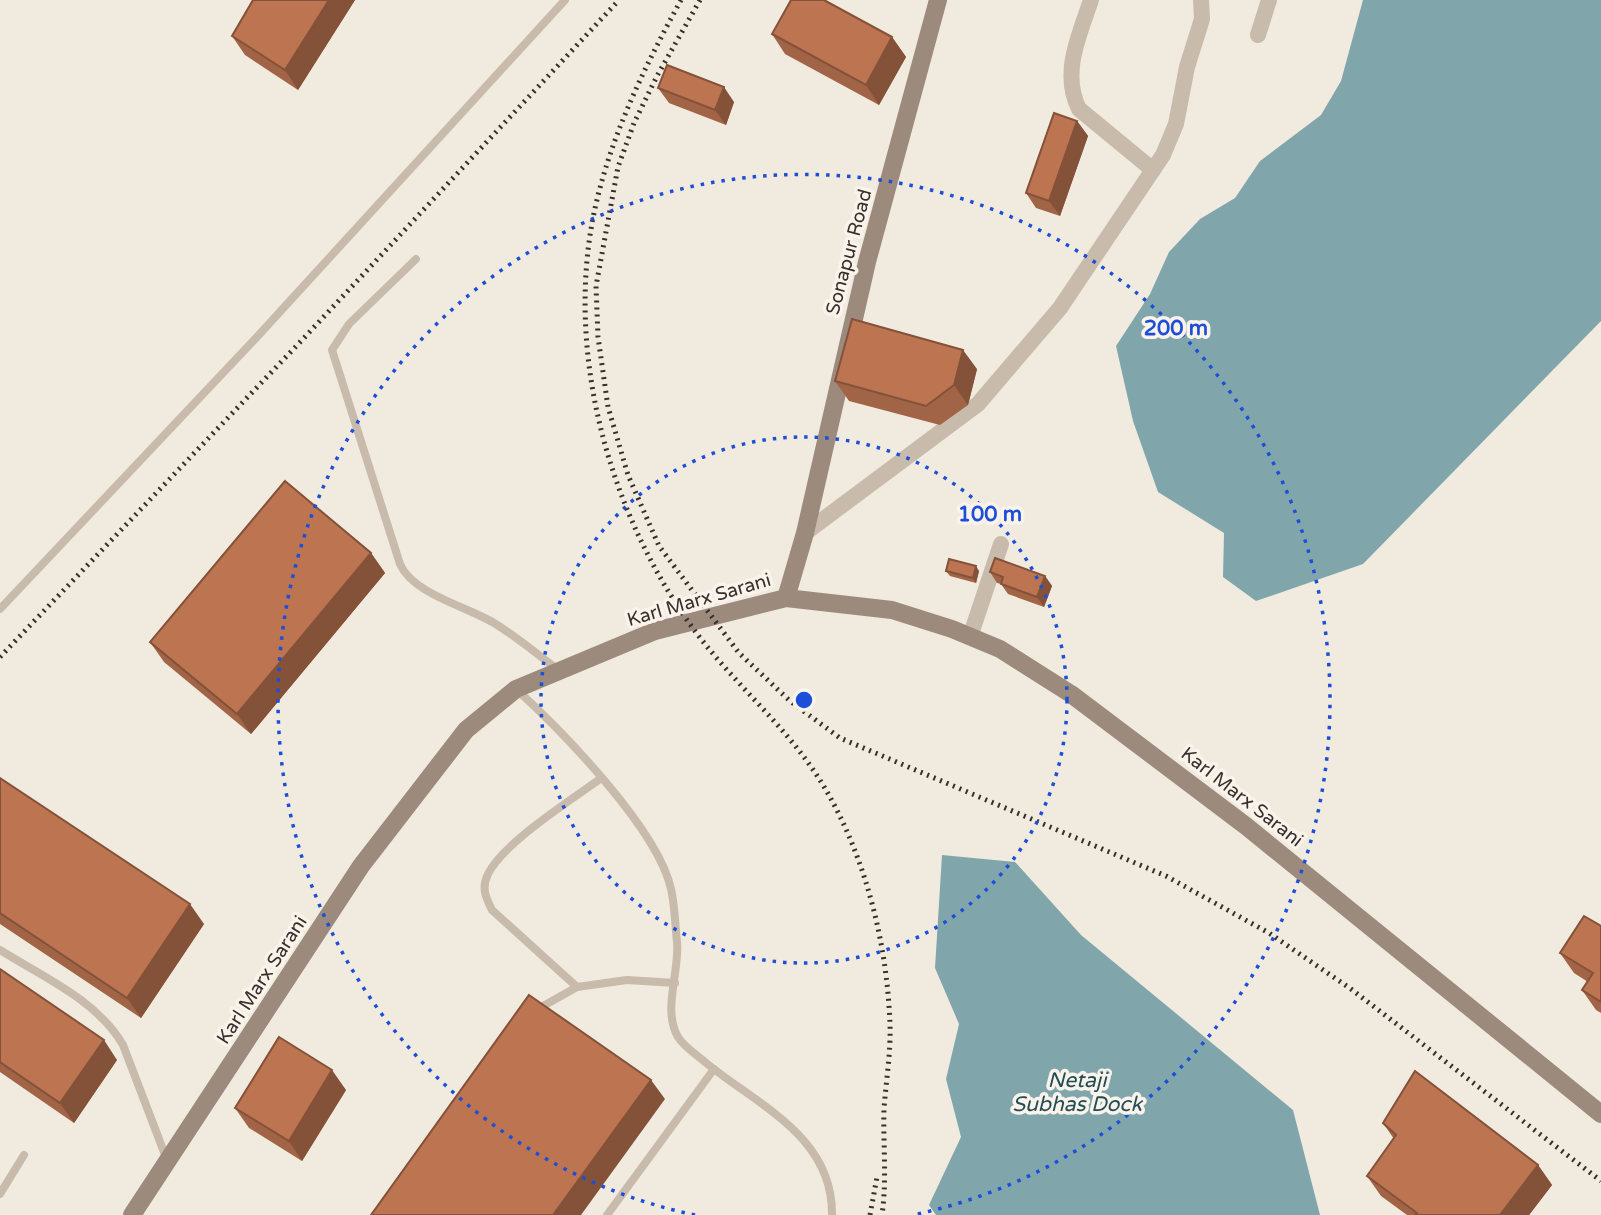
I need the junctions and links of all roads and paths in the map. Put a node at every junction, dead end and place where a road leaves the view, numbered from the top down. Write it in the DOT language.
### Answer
graph roads {
  1 [pos="565,0"];
  2 [pos="1091,0"];
  3 [pos="1201,0"];
  4 [pos="1269,0"];
  5 [pos="934,2"];
  6 [pos="1258,35"];
  7 [pos="1153,170"];
  8 [pos="416,259"];
  9 [pos="805,533"];
  10 [pos="1001,544"];
  11 [pos="786,597"];
  12 [pos="0,610"];
  13 [pos="971,637"];
  14 [pos="559,671"];
  15 [pos="516,689"];
  16 [pos="600,779"];
  17 [pos="0,950"];
  18 [pos="675,983"];
  19 [pos="577,987"];
  20 [pos="533,1012"];
  21 [pos="714,1069"];
  22 [pos="1601,1114"];
  23 [pos="24,1155"];
  24 [pos="168,1163"];
  25 [pos="0,1194"];
  26 [pos="132,1215"];
  27 [pos="607,1215"];
  28 [pos="832,1215"];
  1 -- 12 [label="lane"];
  2 -- 7 [label="street"];
  3 -- 7 [label="street"];
  4 -- 6 [label="street"];
  5 -- 9 [label="main road, Sonapur Road"];
  7 -- 9 [label="street"];
  8 -- 14 [label="lane"];
  9 -- 11 [label="main road, Sonapur Road"];
  10 -- 13 [label="street"];
  11 -- 13 [label="main road, Karl Marx Sarani"];
  11 -- 14 [label="main road, Karl Marx Sarani"];
  13 -- 22 [label="main road, Karl Marx Sarani"];
  14 -- 15 [label="main road, Karl Marx Sarani"];
  15 -- 16 [label="lane"];
  15 -- 24 [label="main road, Karl Marx Sarani"];
  16 -- 18 [label="lane"];
  16 -- 19 [label="lane"];
  17 -- 24 [label="lane"];
  18 -- 19 [label="lane"];
  18 -- 21 [label="lane"];
  19 -- 20 [label="lane"];
  21 -- 27 [label="lane"];
  21 -- 28 [label="lane"];
  23 -- 25 [label="lane"];
  24 -- 26 [label="main road, Karl Marx Sarani"];
}
